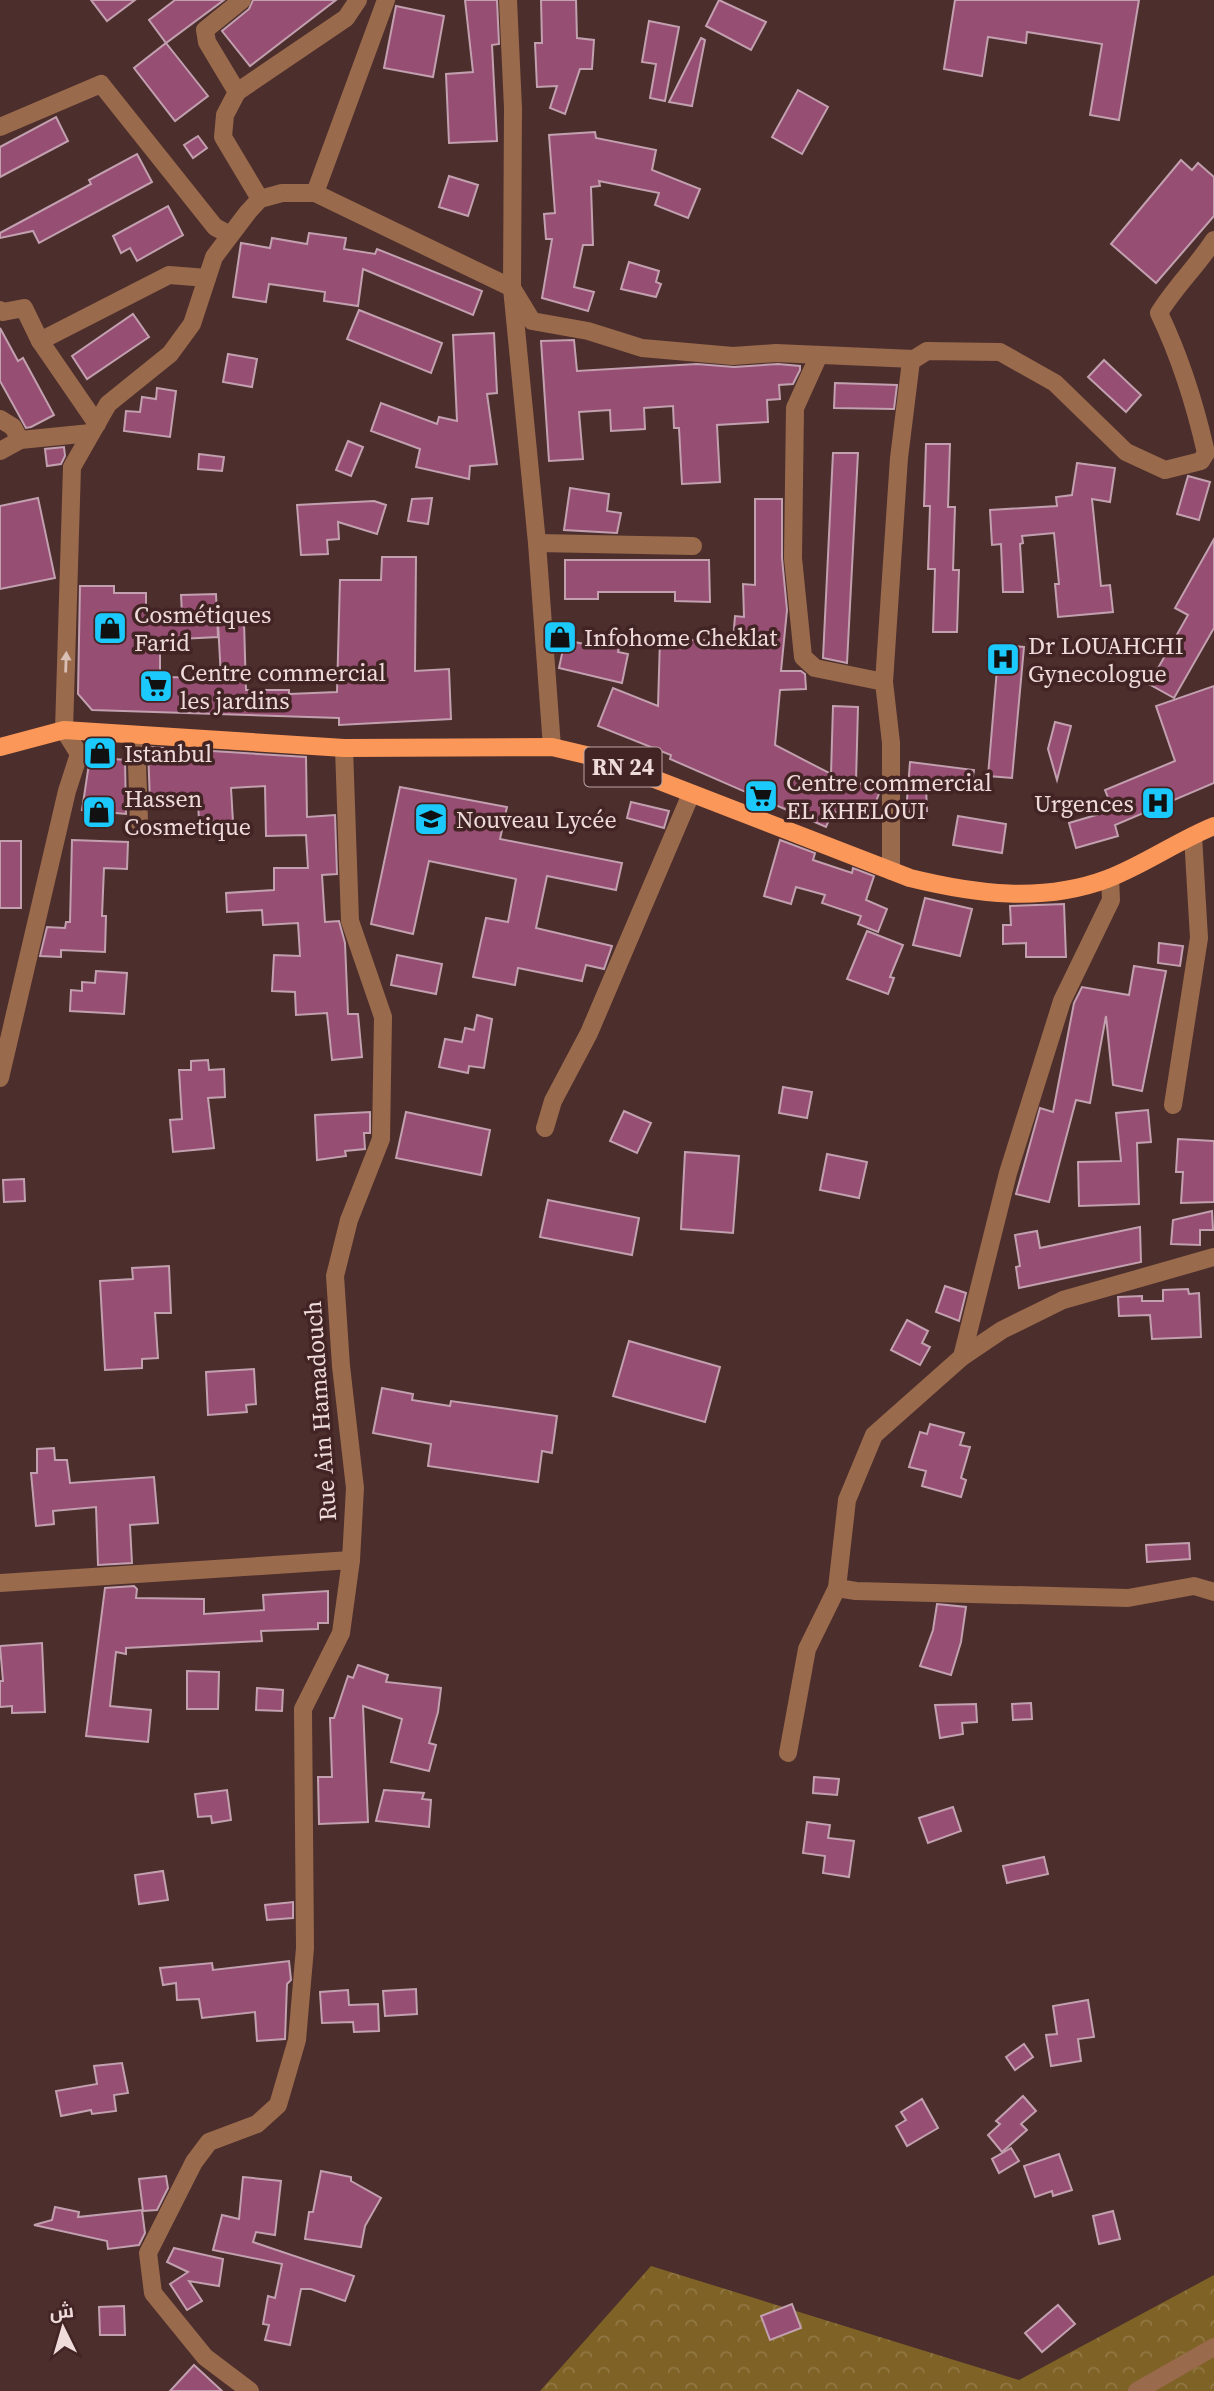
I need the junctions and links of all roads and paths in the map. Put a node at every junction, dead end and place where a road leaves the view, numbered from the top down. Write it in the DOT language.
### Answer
graph roads {
  1 [pos="242,0"];
  2 [pos="358,0"];
  3 [pos="386,0"];
  4 [pos="508,0"];
  5 [pos="237,92"];
  6 [pos="0,127"];
  7 [pos="315,193"];
  8 [pos="260,199"];
  9 [pos="230,235"];
  10 [pos="1214,240"];
  11 [pos="207,278"];
  12 [pos="512,288"];
  13 [pos="0,310"];
  14 [pos="40,341"];
  15 [pos="819,355"];
  16 [pos="914,359"];
  17 [pos="0,419"];
  18 [pos="94,428"];
  19 [pos="20,440"];
  20 [pos="0,451"];
  21 [pos="1210,454"];
  22 [pos="537,543"];
  23 [pos="693,546"];
  24 [pos="884,682"];
  25 [pos="64,730"];
  26 [pos="136,735"];
  27 [pos="0,747"];
  28 [pos="552,747"];
  29 [pos="344,748"];
  30 [pos="691,794"];
  31 [pos="139,822"];
  32 [pos="1214,826"];
  33 [pos="1193,836"];
  34 [pos="891,872"];
  35 [pos="1110,878"];
  36 [pos="0,1078"];
  37 [pos="1173,1105"];
  38 [pos="545,1128"];
  39 [pos="1214,1257"];
  40 [pos="962,1357"];
  41 [pos="351,1560"];
  42 [pos="0,1583"];
  43 [pos="837,1588"];
  44 [pos="1214,1592"];
  45 [pos="788,1753"];
  46 [pos="1214,2347"];
  47 [pos="250,2391"];
  48 [pos="1137,2391"];
  1 -- 5 [label="street"];
  2 -- 5 [label="street"];
  3 -- 7 [label="street"];
  4 -- 12 [label="street"];
  5 -- 8 [label="street"];
  6 -- 9 [label="street"];
  7 -- 8 [label="street"];
  7 -- 12 [label="street"];
  8 -- 9 [label="street"];
  9 -- 11 [label="street"];
  10 -- 21 [label="street"];
  11 -- 14 [label="street"];
  11 -- 18 [label="street"];
  12 -- 15 [label="street"];
  12 -- 22 [label="street"];
  13 -- 14 [label="street"];
  14 -- 18 [label="street"];
  15 -- 16 [label="street"];
  15 -- 24 [label="street"];
  16 -- 21 [label="street"];
  16 -- 24 [label="street"];
  17 -- 19 [label="street"];
  18 -- 19 [label="street"];
  25 -- 18 [label="street, one-way"];
  19 -- 20 [label="street"];
  22 -- 23 [label="street"];
  22 -- 28 [label="street"];
  24 -- 34 [label="street"];
  25 -- 26 [label="main road, RN 24"];
  25 -- 27 [label="main road, RN 24"];
  25 -- 36 [label="street"];
  26 -- 29 [label="main road, RN 24"];
  26 -- 31 [label="street"];
  28 -- 29 [label="main road, RN 24"];
  28 -- 30 [label="main road, RN 24"];
  29 -- 41 [label="street, Rue Ain Hamadouch"];
  30 -- 34 [label="main road, RN 24"];
  30 -- 38 [label="street"];
  32 -- 33 [label="main road, RN 24"];
  33 -- 35 [label="main road, RN 24"];
  33 -- 37 [label="street"];
  34 -- 35 [label="main road, RN 24"];
  35 -- 40 [label="street"];
  39 -- 40 [label="street"];
  40 -- 43 [label="street"];
  41 -- 42 [label="street"];
  41 -- 47 [label="street, Rue Ain Hamadouch"];
  43 -- 44 [label="street"];
  43 -- 45 [label="street"];
  46 -- 48 [label="street"];
}
